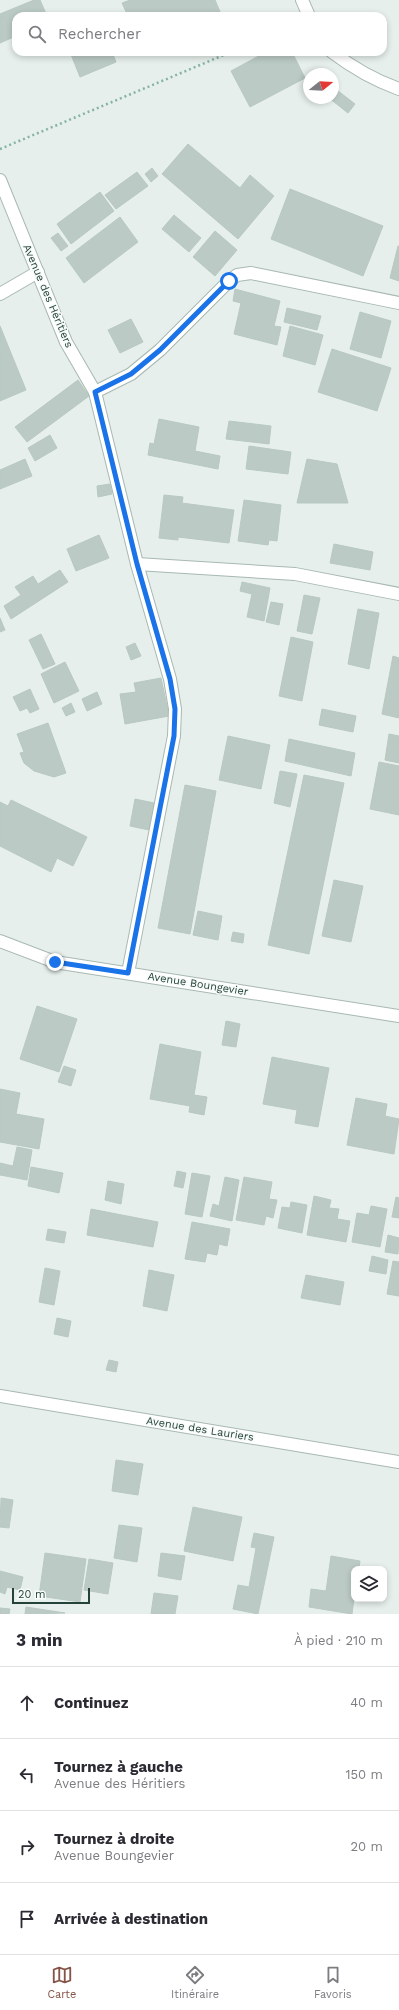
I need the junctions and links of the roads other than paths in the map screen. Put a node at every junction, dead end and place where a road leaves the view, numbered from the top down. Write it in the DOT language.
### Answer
graph roads {
  1 [pos="302,0"];
  2 [pos="307,12"];
  3 [pos="338,56"];
  4 [pos="399,89"];
  5 [pos="0,180"];
  6 [pos="38,272"];
  7 [pos="0,294"];
  8 [pos="399,303"];
  9 [pos="95,392"];
  10 [pos="137,564"];
  11 [pos="399,594"];
  12 [pos="0,940"];
  13 [pos="128,973"];
  14 [pos="399,1016"];
  15 [pos="0,1396"];
  16 [pos="399,1462"];
  1 -- 2 [label="street"];
  3 -- 4 [label="street"];
  5 -- 6 [label="street, Avenue des Héritiers"];
  6 -- 7 [label="street"];
  6 -- 9 [label="street, Avenue des Héritiers"];
  8 -- 9 [label="street"];
  9 -- 10 [label="street, Avenue des Héritiers"];
  10 -- 11 [label="street"];
  10 -- 13 [label="street, Avenue des Héritiers"];
  12 -- 13 [label="street, Avenue Boungevier"];
  13 -- 14 [label="street, Avenue Boungevier"];
  15 -- 16 [label="street, Avenue des Lauriers"];
}
